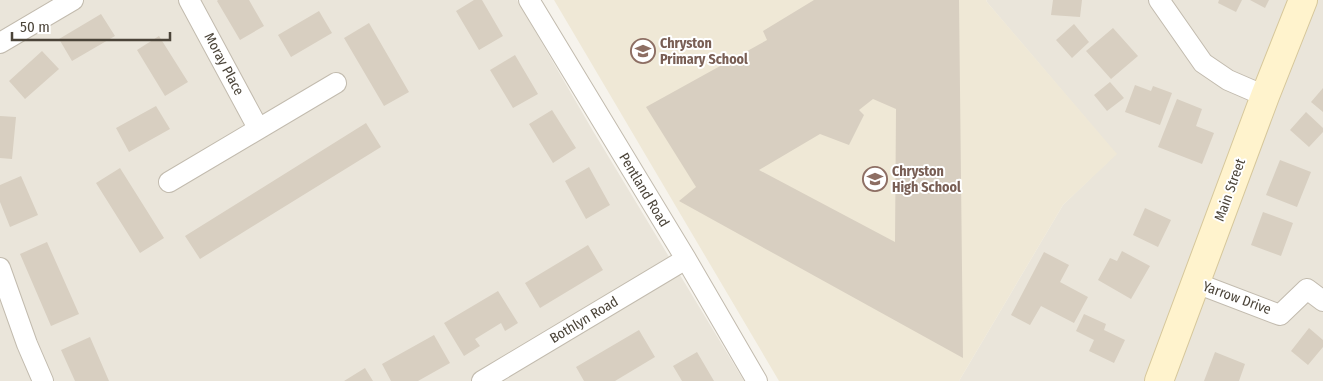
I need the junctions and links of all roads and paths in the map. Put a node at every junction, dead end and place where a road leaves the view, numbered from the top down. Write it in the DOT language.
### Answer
graph roads {
  1 [pos="73,0"];
  2 [pos="189,0"];
  3 [pos="529,0"];
  4 [pos="1159,0"];
  5 [pos="1303,0"];
  6 [pos="0,43"];
  7 [pos="336,83"];
  8 [pos="1265,96"];
  9 [pos="258,128"];
  10 [pos="169,182"];
  11 [pos="686,259"];
  12 [pos="0,268"];
  13 [pos="1196,283"];
  14 [pos="1323,301"];
  15 [pos="43,381"];
  16 [pos="482,381"];
  17 [pos="757,381"];
  18 [pos="1159,381"];
  1 -- 6 [label="street"];
  2 -- 9 [label="street, Moray Place"];
  3 -- 11 [label="street, Pentland Road"];
  4 -- 8 [label="street"];
  5 -- 8 [label="street, Main Street"];
  7 -- 9 [label="street"];
  8 -- 13 [label="street, Main Street"];
  9 -- 10 [label="street"];
  11 -- 16 [label="street, Bothlyn Road"];
  11 -- 17 [label="street, Pentland Road"];
  12 -- 15 [label="street"];
  13 -- 14 [label="street, Yarrow Drive"];
  13 -- 18 [label="street, Main Street"];
}
